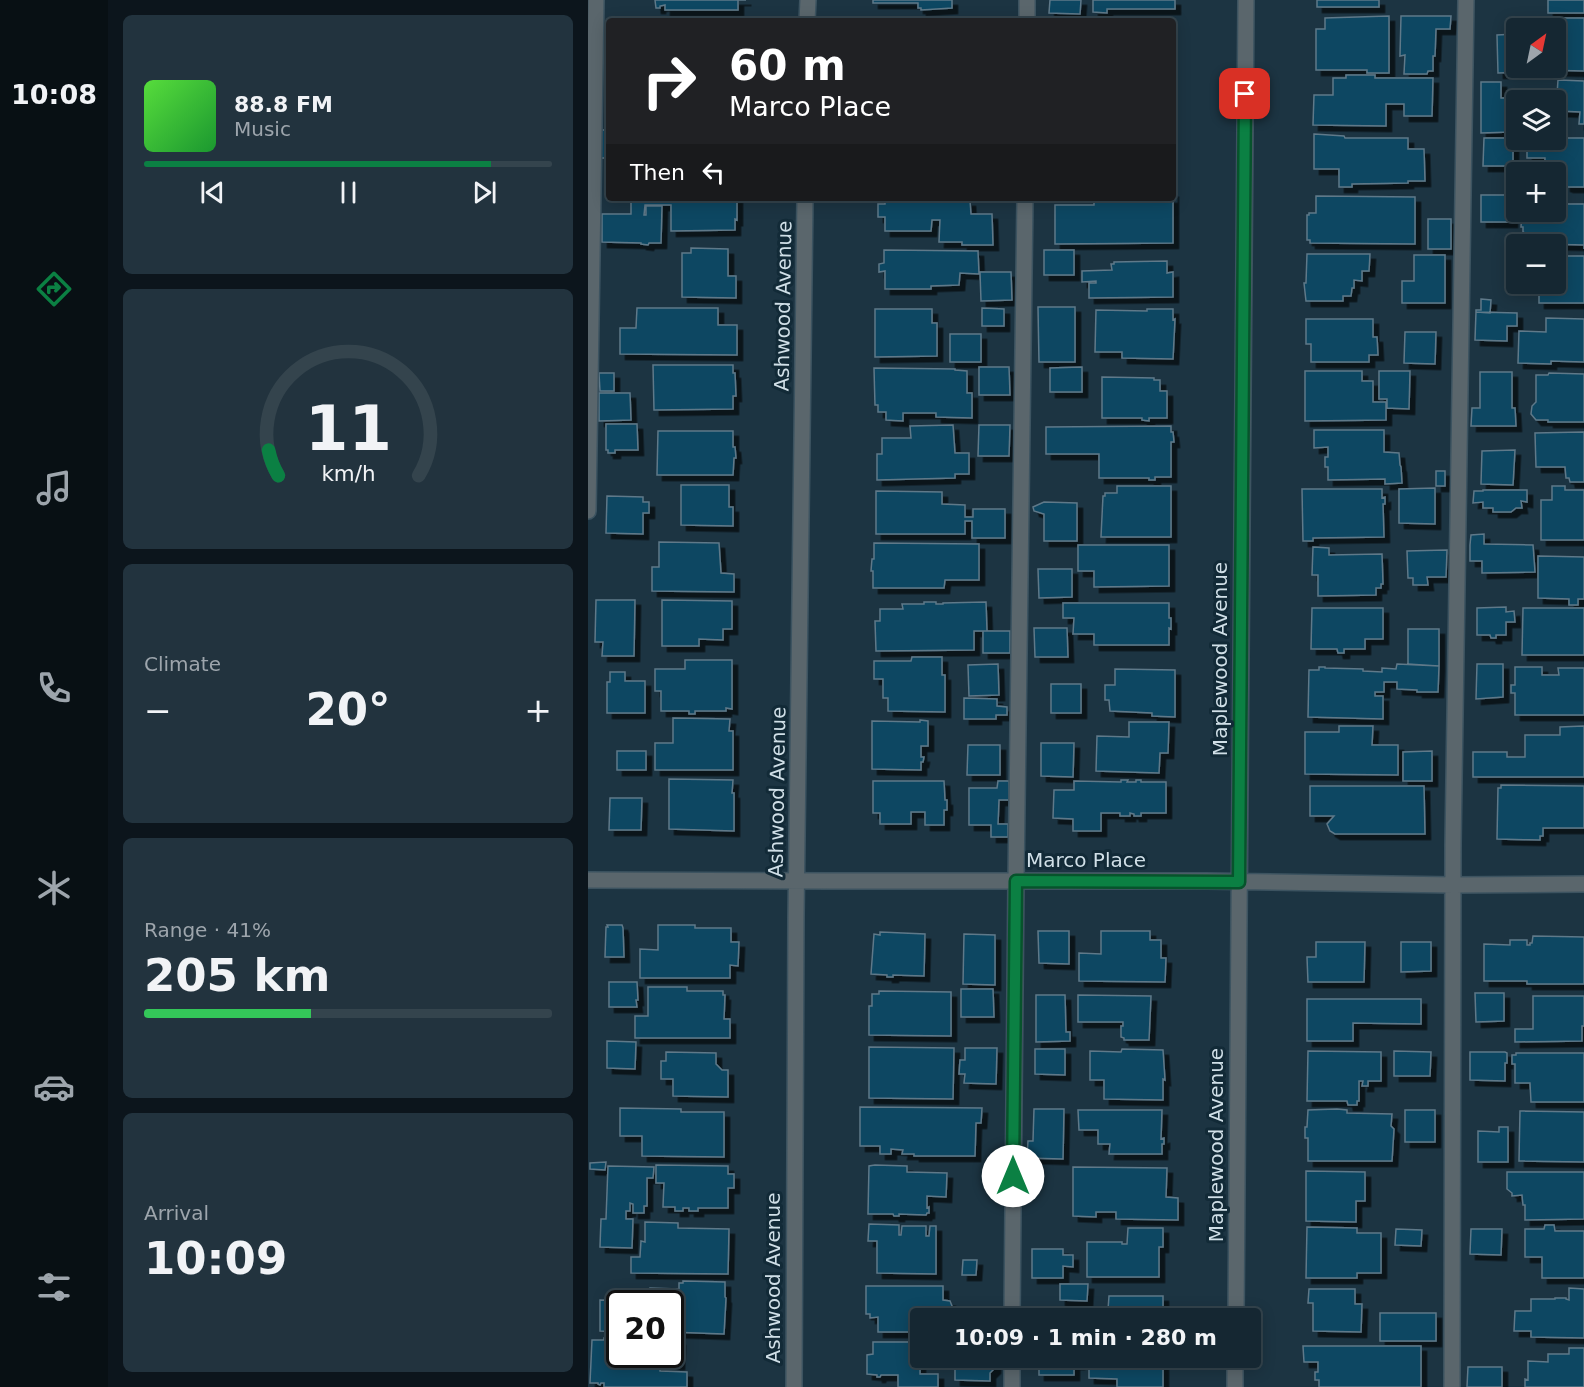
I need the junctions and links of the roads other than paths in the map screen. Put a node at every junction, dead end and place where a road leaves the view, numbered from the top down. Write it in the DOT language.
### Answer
graph roads {
  1 [pos="596,0"];
  2 [pos="808,0"];
  3 [pos="1027,0"];
  4 [pos="1246,0"];
  5 [pos="1466,0"];
  6 [pos="807,18"];
  7 [pos="1027,18"];
  8 [pos="805,201"];
  9 [pos="1025,201"];
  10 [pos="588,511"];
  11 [pos="588,880"];
  12 [pos="796,881"];
  13 [pos="1016,881"];
  14 [pos="1239,882"];
  15 [pos="1584,884"];
  16 [pos="1453,885"];
  17 [pos="1012,1308"];
  18 [pos="1236,1308"];
  19 [pos="1012,1368"];
  20 [pos="1235,1368"];
  21 [pos="794,1387"];
  22 [pos="1012,1387"];
  23 [pos="1235,1387"];
  24 [pos="1452,1387"];
  1 -- 10 [label="street"];
  2 -- 6 [label="street"];
  3 -- 7 [label="street"];
  4 -- 14 [label="street, Maplewood Avenue"];
  5 -- 16 [label="street"];
  8 -- 12 [label="street, Ashwood Avenue"];
  9 -- 13 [label="street"];
  11 -- 12 [label="street, Marco Place"];
  12 -- 13 [label="street, Marco Place"];
  12 -- 21 [label="street, Ashwood Avenue"];
  13 -- 14 [label="street, Marco Place"];
  13 -- 17 [label="street"];
  14 -- 16 [label="street, Marco Place"];
  14 -- 18 [label="street, Maplewood Avenue"];
  15 -- 16 [label="street, Marco Place"];
  16 -- 24 [label="street"];
  19 -- 22 [label="street"];
  20 -- 23 [label="street"];
}
